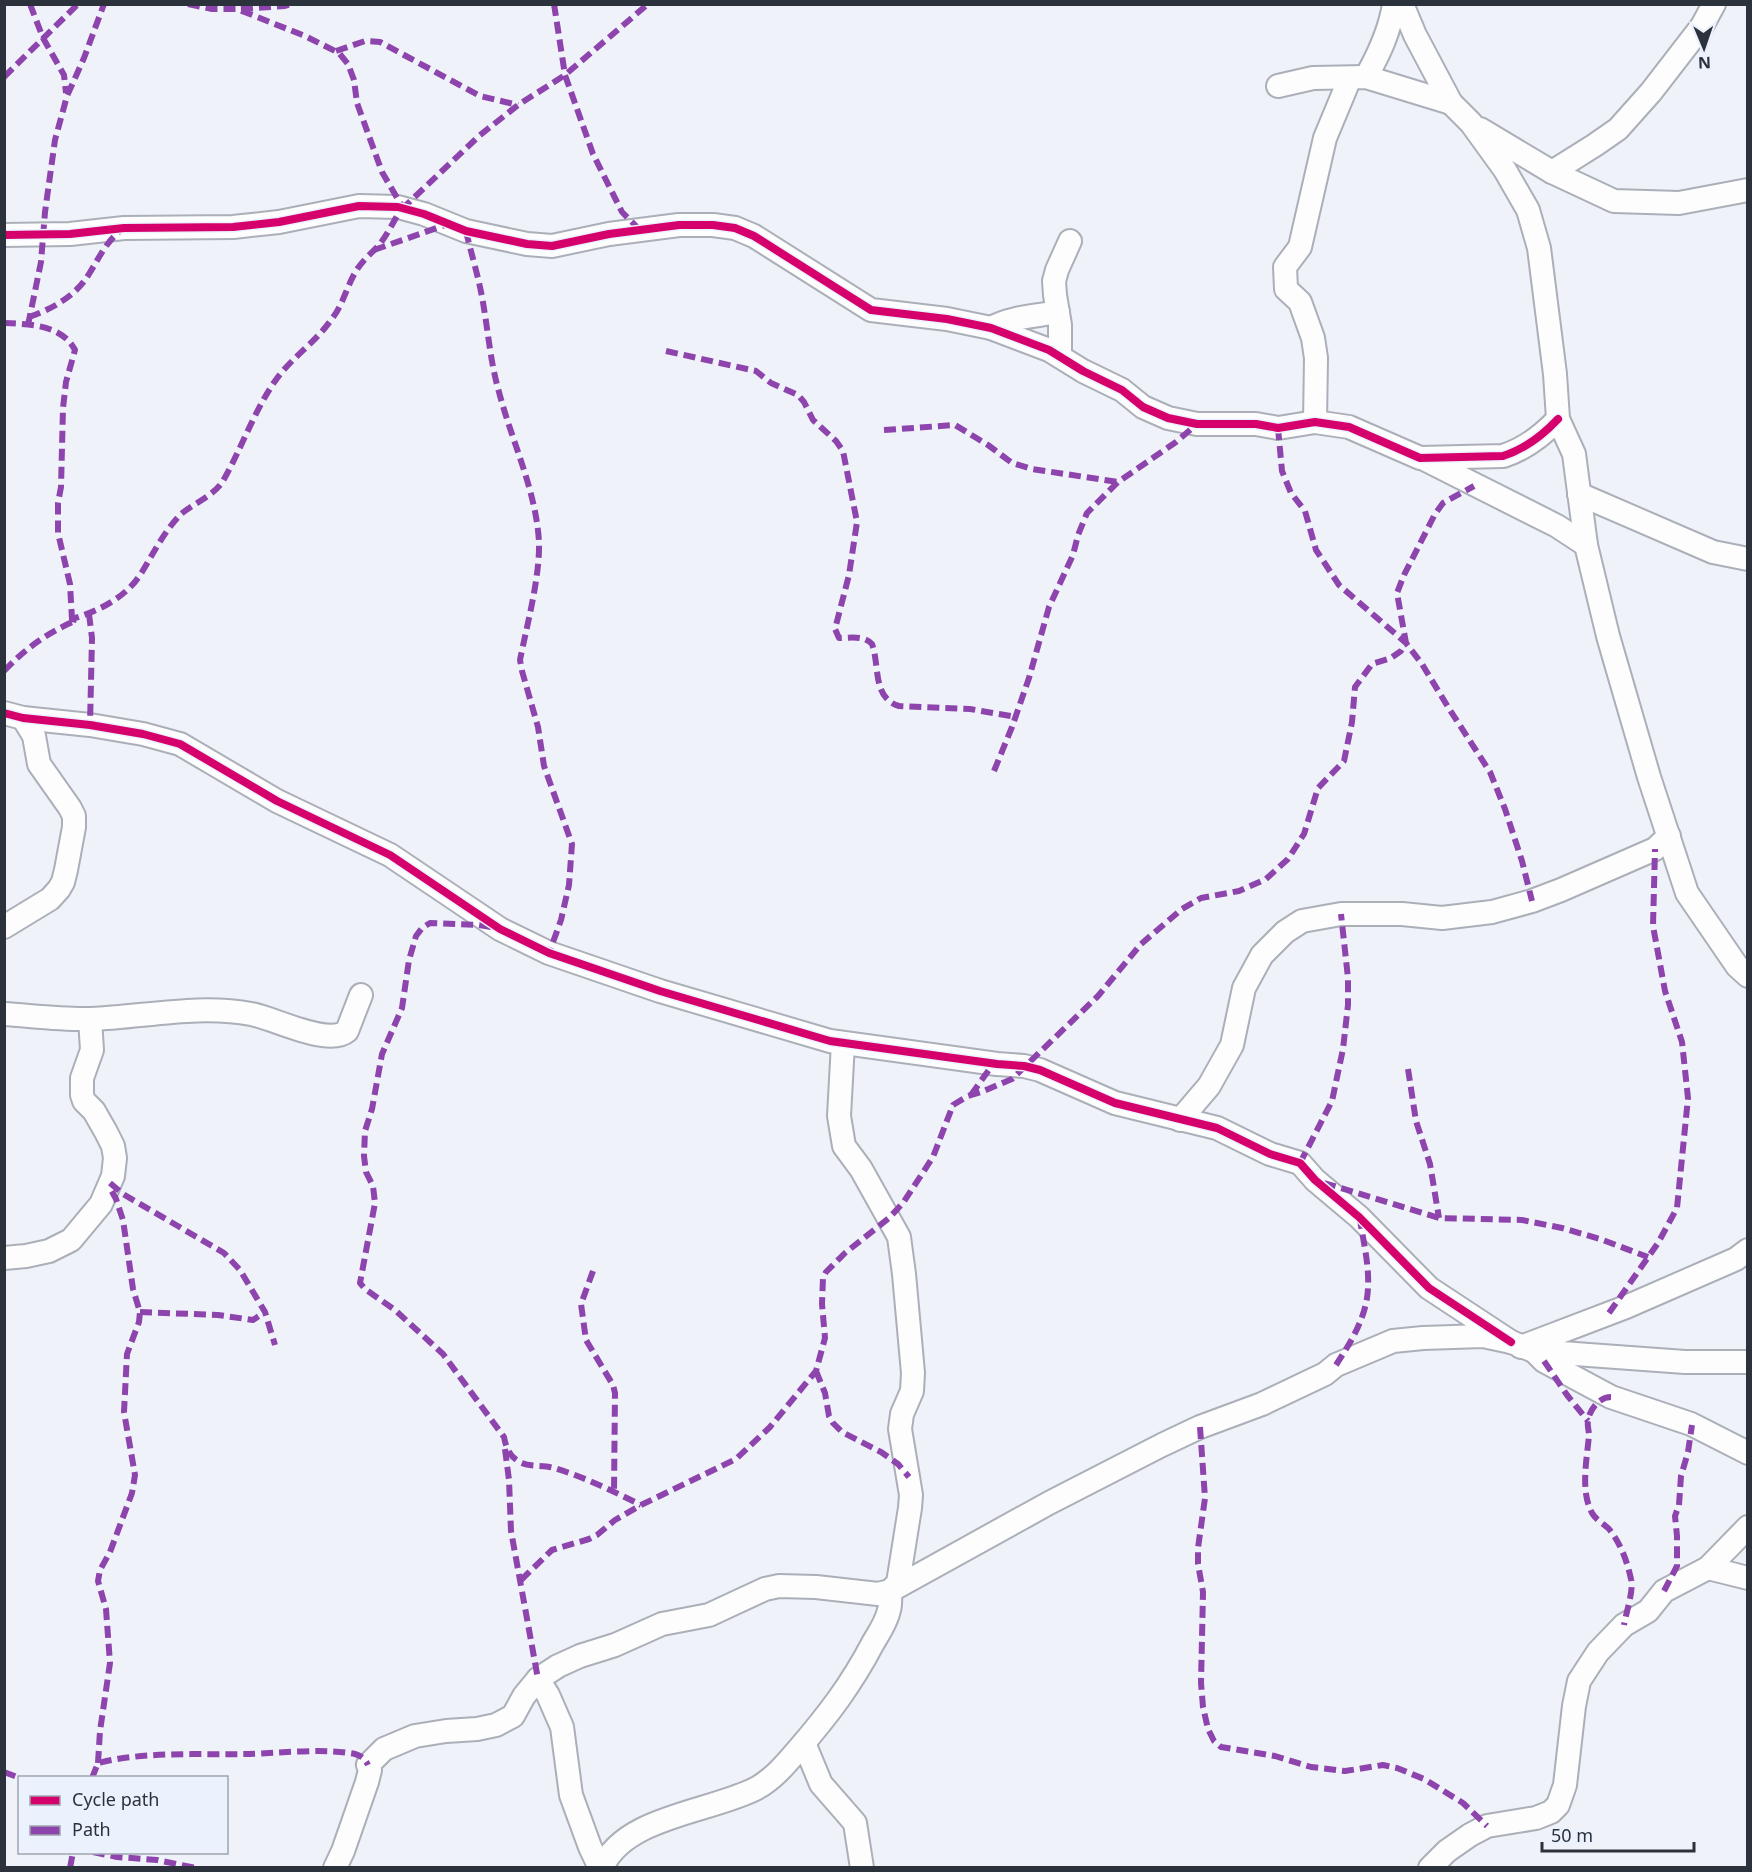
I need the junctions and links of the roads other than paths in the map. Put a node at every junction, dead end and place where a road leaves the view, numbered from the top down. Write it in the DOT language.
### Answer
graph roads {
  1 [pos="1394,4"];
  2 [pos="1402,4"];
  3 [pos="1714,4"];
  4 [pos="1358,77"];
  5 [pos="1278,86"];
  6 [pos="1451,103"];
  7 [pos="1471,123"];
  8 [pos="1552,172"];
  9 [pos="1748,190"];
  10 [pos="4,235"];
  11 [pos="1070,241"];
  12 [pos="1058,312"];
  13 [pos="992,328"];
  14 [pos="1060,356"];
  15 [pos="1558,419"];
  16 [pos="1315,422"];
  17 [pos="1420,458"];
  18 [pos="1579,494"];
  19 [pos="1586,545"];
  20 [pos="1748,560"];
  21 [pos="14,715"];
  22 [pos="1669,836"];
  23 [pos="4,927"];
  24 [pos="1748,976"];
  25 [pos="361,995"];
  26 [pos="4,1014"];
  27 [pos="90,1019"];
  28 [pos="843,1042"];
  29 [pos="1180,1120"];
  30 [pos="1748,1250"];
  31 [pos="4,1258"];
  32 [pos="1522,1347"];
  33 [pos="1748,1362"];
  34 [pos="1748,1453"];
  35 [pos="1748,1527"];
  36 [pos="1708,1568"];
  37 [pos="1748,1578"];
  38 [pos="890,1591"];
  39 [pos="538,1679"];
  40 [pos="804,1743"];
  41 [pos="334,1868"];
  42 [pos="601,1868"];
  43 [pos="862,1868"];
  44 [pos="1430,1868"];
  1 -- 4 [label="street"];
  2 -- 6 [label="street"];
  3 -- 8 [label="street"];
  4 -- 5 [label="street"];
  4 -- 6 [label="street"];
  4 -- 16 [label="street"];
  6 -- 7 [label="street"];
  7 -- 8 [label="street"];
  7 -- 15 [label="street"];
  8 -- 9 [label="street"];
  10 -- 13 [label="street"];
  11 -- 12 [label="street"];
  12 -- 13 [label="street"];
  12 -- 14 [label="street"];
  13 -- 14 [label="street"];
  14 -- 16 [label="street"];
  15 -- 17 [label="street"];
  15 -- 18 [label="street"];
  16 -- 17 [label="street"];
  17 -- 19 [label="street"];
  18 -- 19 [label="street"];
  18 -- 20 [label="street"];
  19 -- 22 [label="street"];
  21 -- 23 [label="street"];
  21 -- 28 [label="street"];
  22 -- 24 [label="street"];
  22 -- 29 [label="street"];
  25 -- 27 [label="street"];
  26 -- 27 [label="street"];
  27 -- 31 [label="street"];
  28 -- 29 [label="street"];
  28 -- 38 [label="street"];
  29 -- 32 [label="street"];
  30 -- 32 [label="street"];
  32 -- 33 [label="street"];
  32 -- 34 [label="street"];
  32 -- 38 [label="street"];
  35 -- 36 [label="street"];
  36 -- 37 [label="street"];
  36 -- 44 [label="street"];
  38 -- 39 [label="street"];
  38 -- 40 [label="street"];
  39 -- 41 [label="street"];
  39 -- 42 [label="street"];
  40 -- 42 [label="street"];
  40 -- 43 [label="street"];
}
